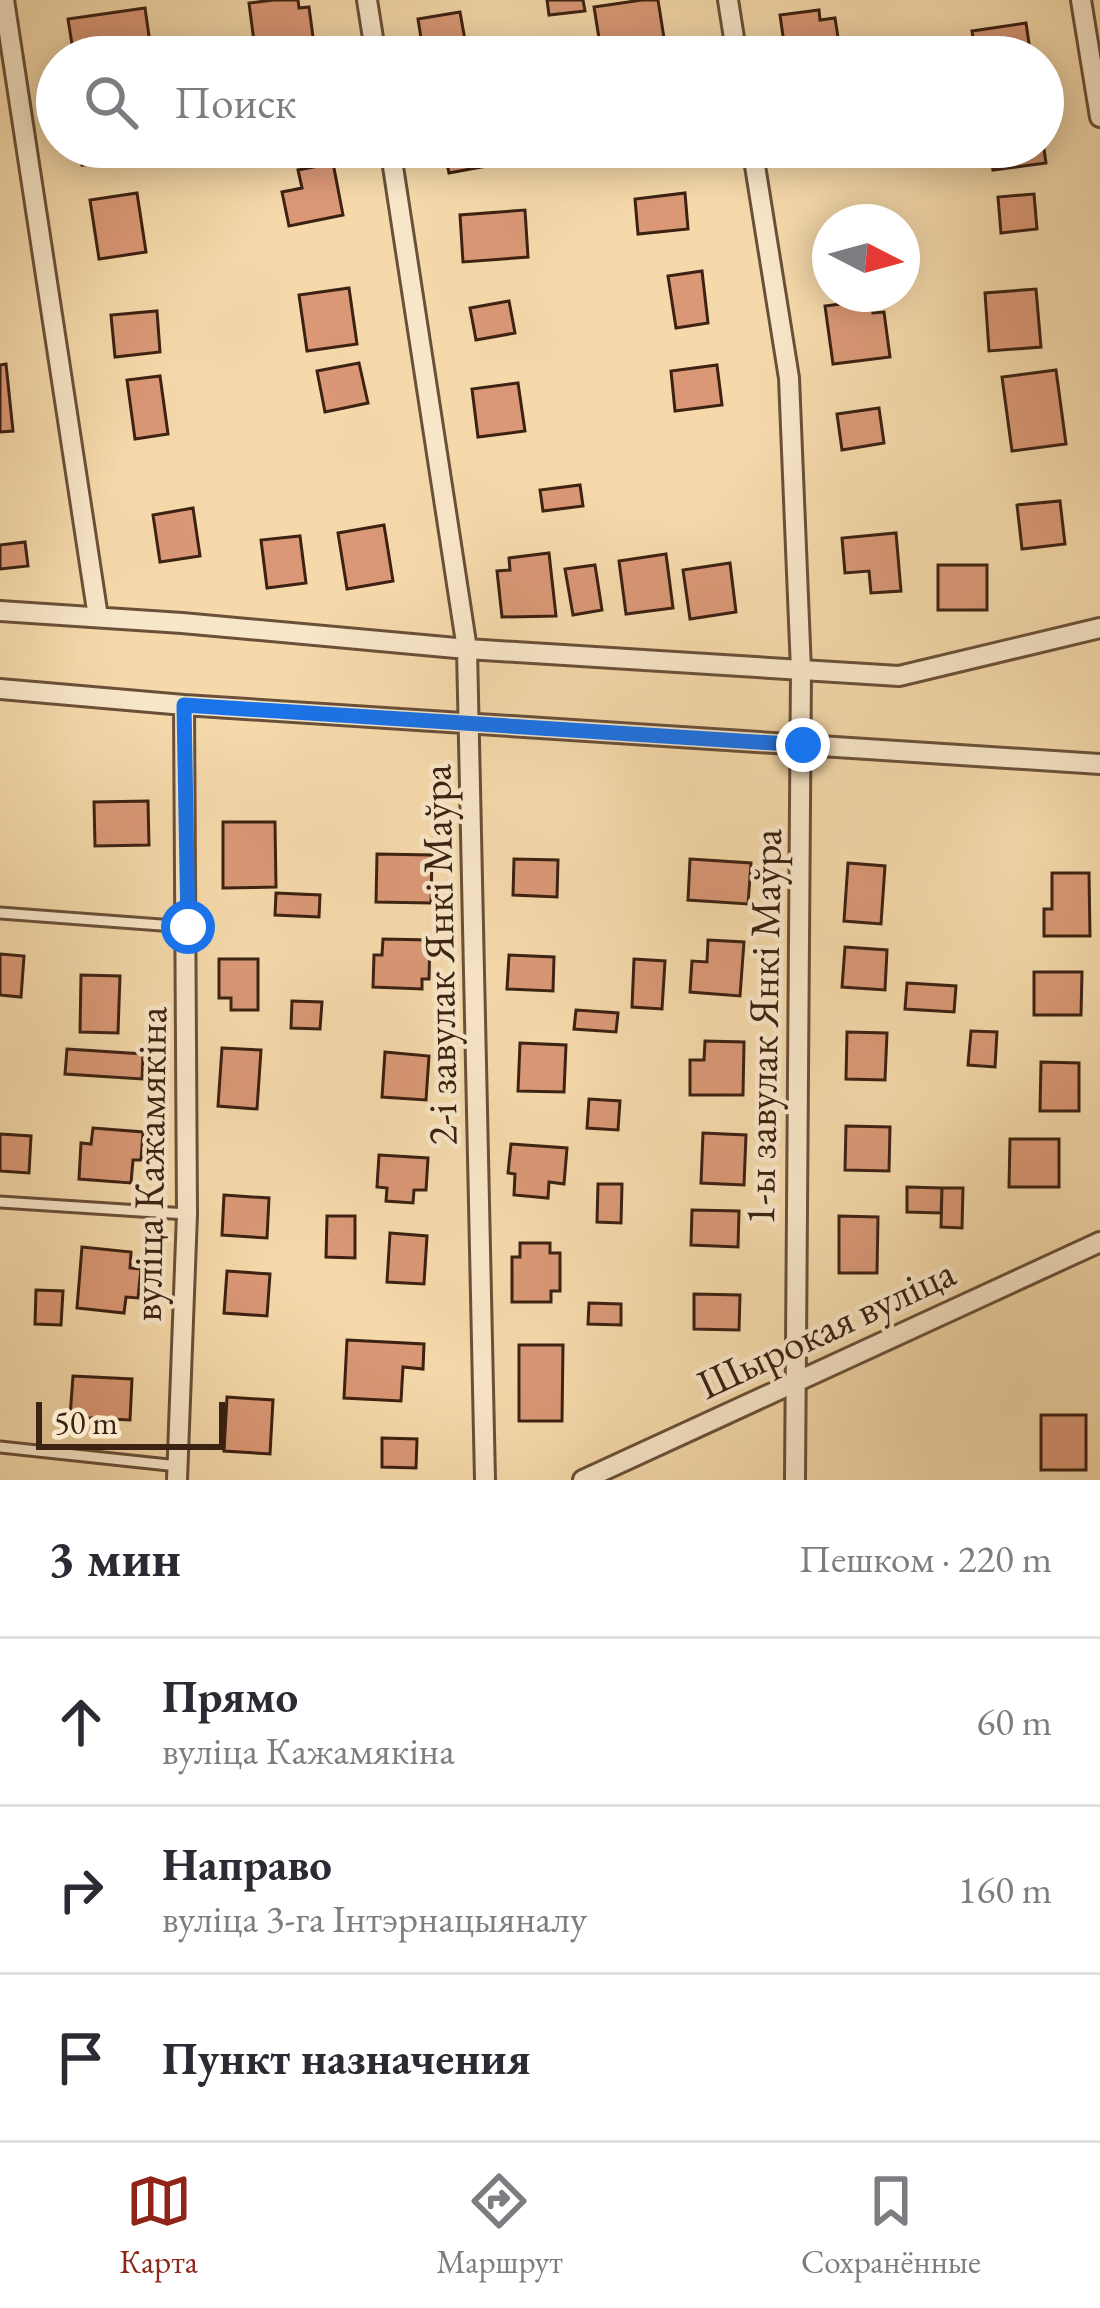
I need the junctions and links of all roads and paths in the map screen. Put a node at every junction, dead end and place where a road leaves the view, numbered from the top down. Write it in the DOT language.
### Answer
graph roads {
  1 [pos="4,0"];
  2 [pos="367,0"];
  3 [pos="728,0"];
  4 [pos="1081,0"];
  5 [pos="373,36"];
  6 [pos="734,36"];
  7 [pos="1100,117"];
  8 [pos="393,168"];
  9 [pos="755,168"];
  10 [pos="0,611"];
  11 [pos="98,617"];
  12 [pos="1100,628"];
  13 [pos="467,650"];
  14 [pos="801,670"];
  15 [pos="0,689"];
  16 [pos="184,705"];
  17 [pos="470,723"];
  18 [pos="803,745"];
  19 [pos="1100,764"];
  20 [pos="0,913"];
  21 [pos="188,927"];
  22 [pos="0,1202"];
  23 [pos="187,1214"];
  24 [pos="1100,1242"];
  25 [pos="795,1381"];
  26 [pos="0,1447"];
  27 [pos="177,1473"];
  28 [pos="485,1480"];
  29 [pos="583,1480"];
  30 [pos="795,1480"];
  1 -- 11 [label="street"];
  2 -- 5 [label="street"];
  3 -- 6 [label="street"];
  4 -- 7 [label="street"];
  8 -- 13 [label="street, 2-і завулак Янкі Маўра"];
  9 -- 14 [label="street, 1-ы завулак Янкі Маўра"];
  10 -- 11 [label="street"];
  11 -- 13 [label="street"];
  12 -- 14 [label="street"];
  13 -- 14 [label="street"];
  13 -- 17 [label="street, 2-і завулак Янкі Маўра"];
  14 -- 18 [label="street, 1-ы завулак Янкі Маўра"];
  15 -- 16 [label="street"];
  16 -- 17 [label="street"];
  16 -- 21 [label="street, вуліца Кажамякіна"];
  17 -- 18 [label="street"];
  17 -- 28 [label="street, 2-і завулак Янкі Маўра"];
  18 -- 19 [label="street"];
  18 -- 25 [label="street, 1-ы завулак Янкі Маўра"];
  20 -- 21 [label="lane"];
  21 -- 23 [label="street, вуліца Кажамякіна"];
  22 -- 23 [label="lane"];
  23 -- 27 [label="street, вуліца Кажамякіна"];
  24 -- 25 [label="street, Шырокая вуліца"];
  25 -- 29 [label="street, Шырокая вуліца"];
  25 -- 30 [label="street, 1-ы завулак Янкі Маўра"];
  26 -- 27 [label="lane"];
}
